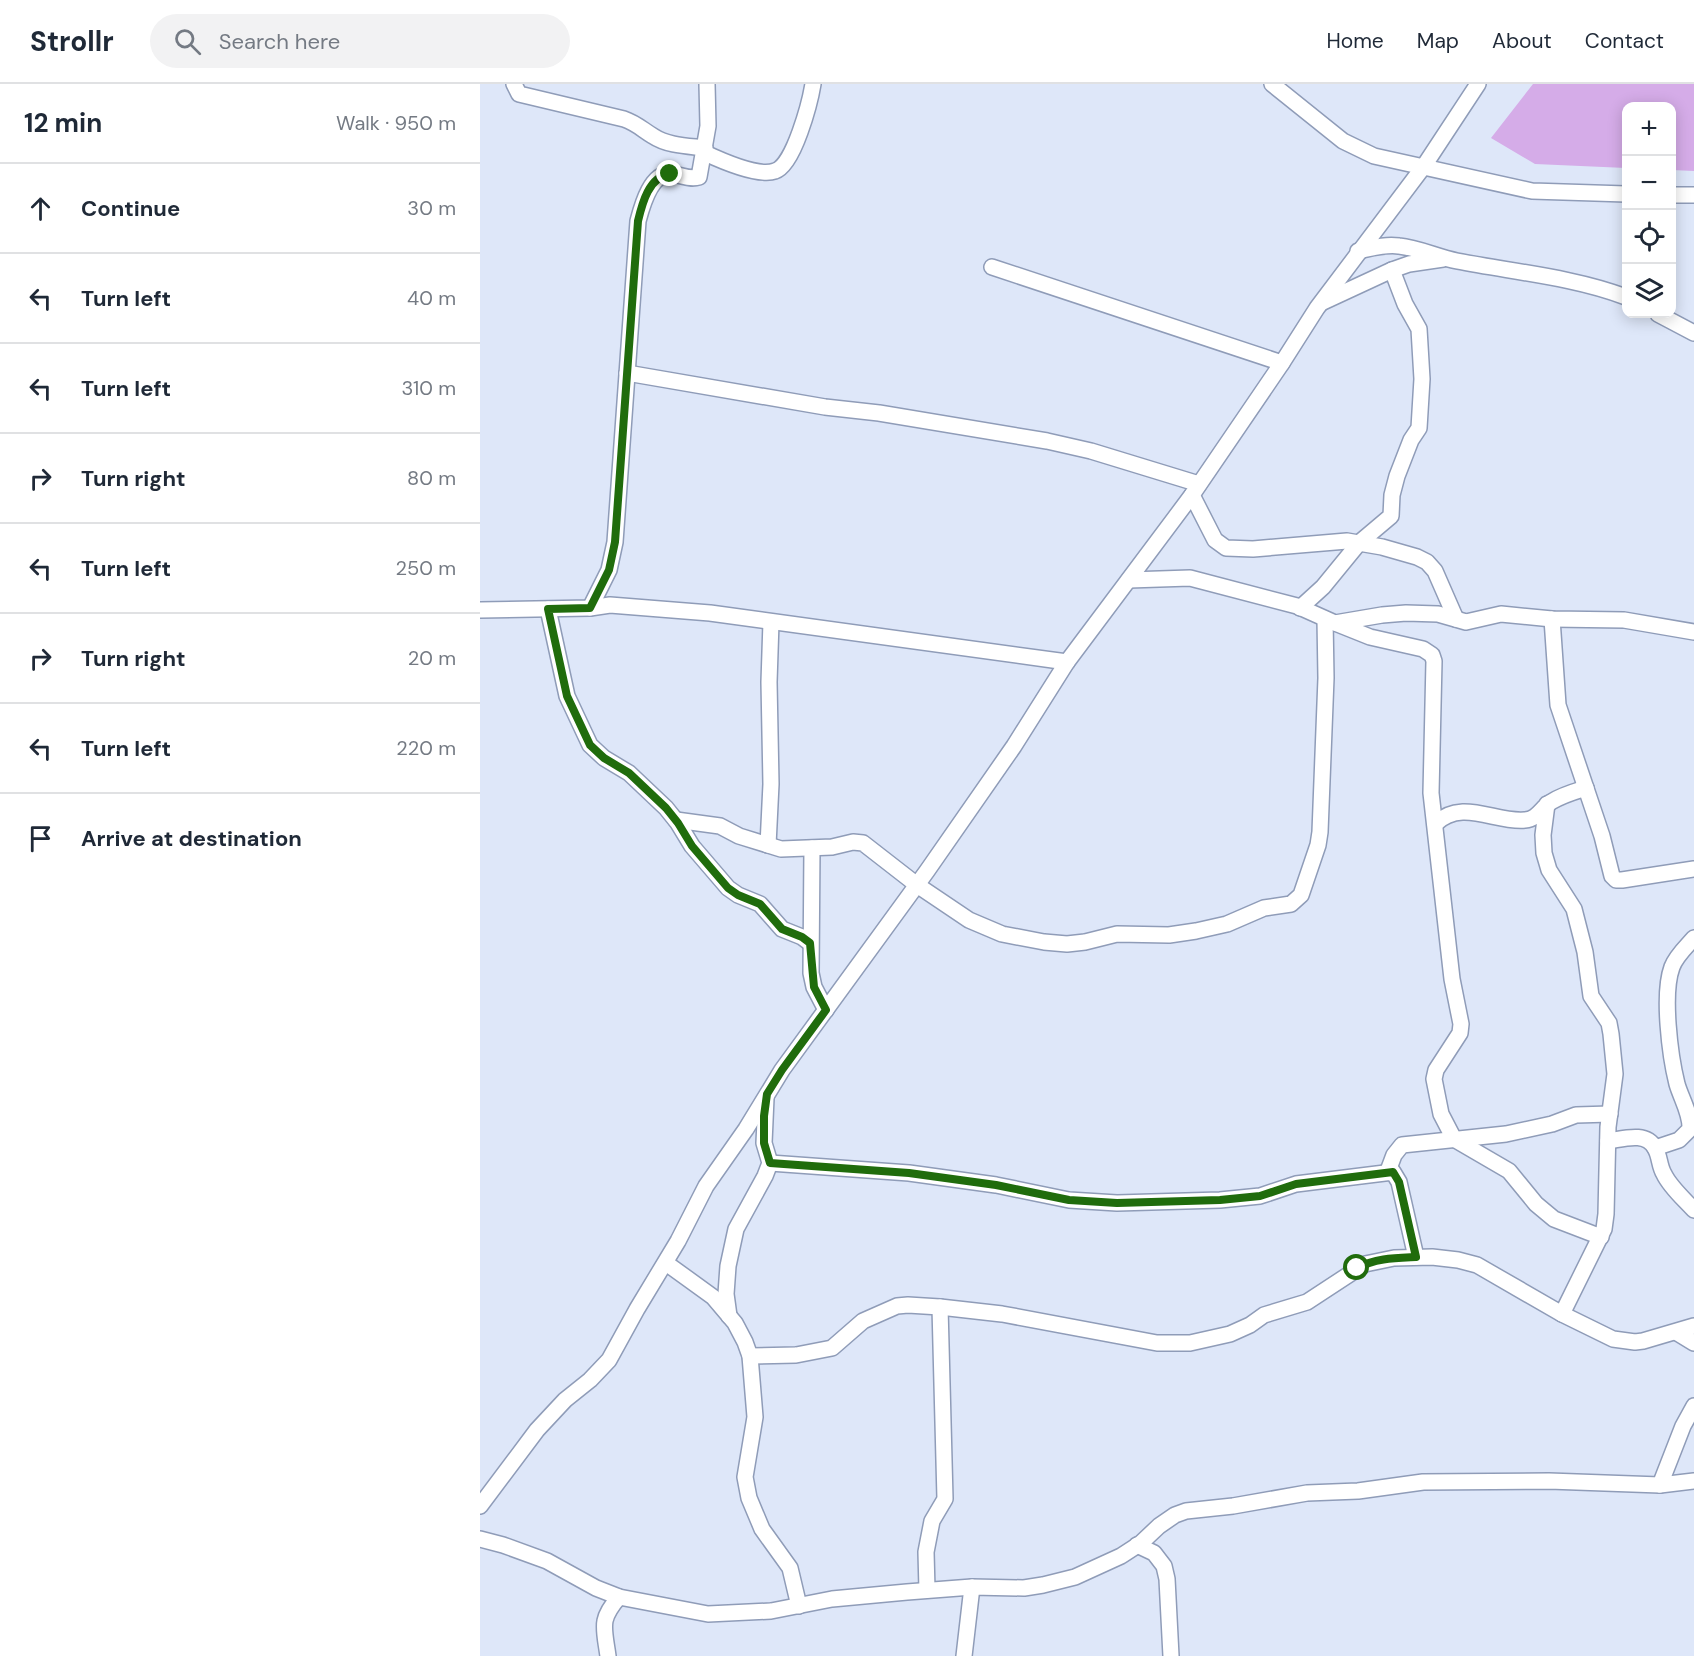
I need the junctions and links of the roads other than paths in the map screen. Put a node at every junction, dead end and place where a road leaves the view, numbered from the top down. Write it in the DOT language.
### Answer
graph roads {
  1 [pos="514,84"];
  2 [pos="707,84"];
  3 [pos="813,84"];
  4 [pos="1272,84"];
  5 [pos="1478,84"];
  6 [pos="705,150"];
  7 [pos="1424,166"];
  8 [pos="1622,194"];
  9 [pos="1676,195"];
  10 [pos="1694,195"];
  11 [pos="1359,251"];
  12 [pos="1447,259"];
  13 [pos="992,267"];
  14 [pos="1392,270"];
  15 [pos="1622,295"];
  16 [pos="1320,303"];
  17 [pos="1666,318"];
  18 [pos="1694,333"];
  19 [pos="1282,363"];
  20 [pos="627,373"];
  21 [pos="1195,490"];
  22 [pos="1359,543"];
  23 [pos="1129,580"];
  24 [pos="590,608"];
  25 [pos="1300,608"];
  26 [pos="548,609"];
  27 [pos="480,610"];
  28 [pos="1456,619"];
  29 [pos="1552,619"];
  30 [pos="1330,621"];
  31 [pos="771,622"];
  32 [pos="1694,632"];
  33 [pos="1067,662"];
  34 [pos="1586,788"];
  35 [pos="1547,804"];
  36 [pos="676,820"];
  37 [pos="1435,824"];
  38 [pos="768,845"];
  39 [pos="812,848"];
  40 [pos="1694,869"];
  41 [pos="917,885"];
  42 [pos="1694,938"];
  43 [pos="810,943"];
  44 [pos="826,1010"];
  45 [pos="767,1094"];
  46 [pos="1610,1114"];
  47 [pos="1454,1139"];
  48 [pos="1608,1141"];
  49 [pos="1655,1148"];
  50 [pos="770,1163"];
  51 [pos="1388,1171"];
  52 [pos="1694,1210"];
  53 [pos="1601,1237"];
  54 [pos="1416,1257"];
  55 [pos="666,1263"];
  56 [pos="940,1307"];
  57 [pos="1562,1314"];
  58 [pos="729,1316"];
  59 [pos="1694,1326"];
  60 [pos="1676,1332"];
  61 [pos="1694,1344"];
  62 [pos="750,1356"];
  63 [pos="1694,1406"];
  64 [pos="1693,1484"];
  65 [pos="1660,1485"];
  66 [pos="480,1506"];
  67 [pos="480,1539"];
  68 [pos="1137,1545"];
  69 [pos="972,1587"];
  70 [pos="927,1590"];
  71 [pos="619,1597"];
  72 [pos="799,1606"];
  73 [pos="608,1656"];
  74 [pos="964,1656"];
  75 [pos="1171,1656"];
  1 -- 6 [label="street"];
  2 -- 6 [label="street"];
  3 -- 6 [label="street"];
  4 -- 7 [label="street"];
  5 -- 7 [label="street"];
  6 -- 20 [label="street"];
  7 -- 8 [label="street"];
  7 -- 11 [label="street"];
  9 -- 10 [label="street"];
  11 -- 12 [label="street"];
  11 -- 16 [label="street"];
  12 -- 14 [label="street"];
  12 -- 15 [label="street"];
  13 -- 19 [label="street"];
  14 -- 16 [label="street"];
  14 -- 22 [label="street"];
  16 -- 19 [label="street"];
  17 -- 18 [label="street"];
  19 -- 21 [label="street"];
  20 -- 21 [label="street"];
  20 -- 24 [label="street"];
  21 -- 22 [label="street"];
  21 -- 23 [label="street"];
  22 -- 25 [label="street"];
  22 -- 28 [label="street"];
  23 -- 25 [label="street"];
  23 -- 33 [label="street"];
  24 -- 26 [label="street"];
  24 -- 31 [label="street"];
  25 -- 30 [label="street"];
  26 -- 27 [label="street"];
  26 -- 36 [label="street"];
  28 -- 29 [label="street"];
  28 -- 30 [label="street"];
  29 -- 32 [label="street"];
  29 -- 34 [label="street"];
  30 -- 37 [label="street"];
  30 -- 41 [label="street"];
  31 -- 33 [label="street"];
  31 -- 38 [label="street"];
  33 -- 41 [label="street"];
  34 -- 35 [label="street"];
  34 -- 40 [label="street"];
  35 -- 37 [label="street"];
  35 -- 46 [label="street"];
  36 -- 38 [label="street"];
  36 -- 43 [label="street"];
  37 -- 47 [label="street"];
  38 -- 39 [label="street"];
  39 -- 41 [label="street"];
  39 -- 43 [label="street"];
  41 -- 44 [label="street"];
  42 -- 49 [label="street"];
  43 -- 44 [label="street"];
  44 -- 45 [label="street"];
  45 -- 50 [label="street"];
  45 -- 55 [label="street"];
  46 -- 47 [label="street"];
  46 -- 48 [label="street"];
  47 -- 51 [label="street"];
  47 -- 53 [label="street"];
  48 -- 49 [label="street"];
  48 -- 53 [label="street"];
  49 -- 52 [label="street"];
  50 -- 51 [label="street"];
  50 -- 58 [label="street"];
  51 -- 54 [label="street"];
  53 -- 57 [label="street"];
  54 -- 56 [label="street"];
  54 -- 57 [label="street"];
  55 -- 58 [label="street"];
  55 -- 66 [label="street"];
  56 -- 62 [label="street"];
  56 -- 70 [label="street"];
  57 -- 60 [label="street"];
  58 -- 62 [label="street"];
  59 -- 60 [label="street"];
  60 -- 61 [label="street"];
  62 -- 72 [label="street"];
  63 -- 65 [label="street"];
  64 -- 65 [label="street"];
  65 -- 68 [label="street"];
  67 -- 71 [label="street"];
  68 -- 69 [label="street"];
  68 -- 75 [label="street"];
  69 -- 70 [label="street"];
  69 -- 74 [label="street"];
  70 -- 72 [label="street"];
  71 -- 72 [label="street"];
  71 -- 73 [label="street"];
}
